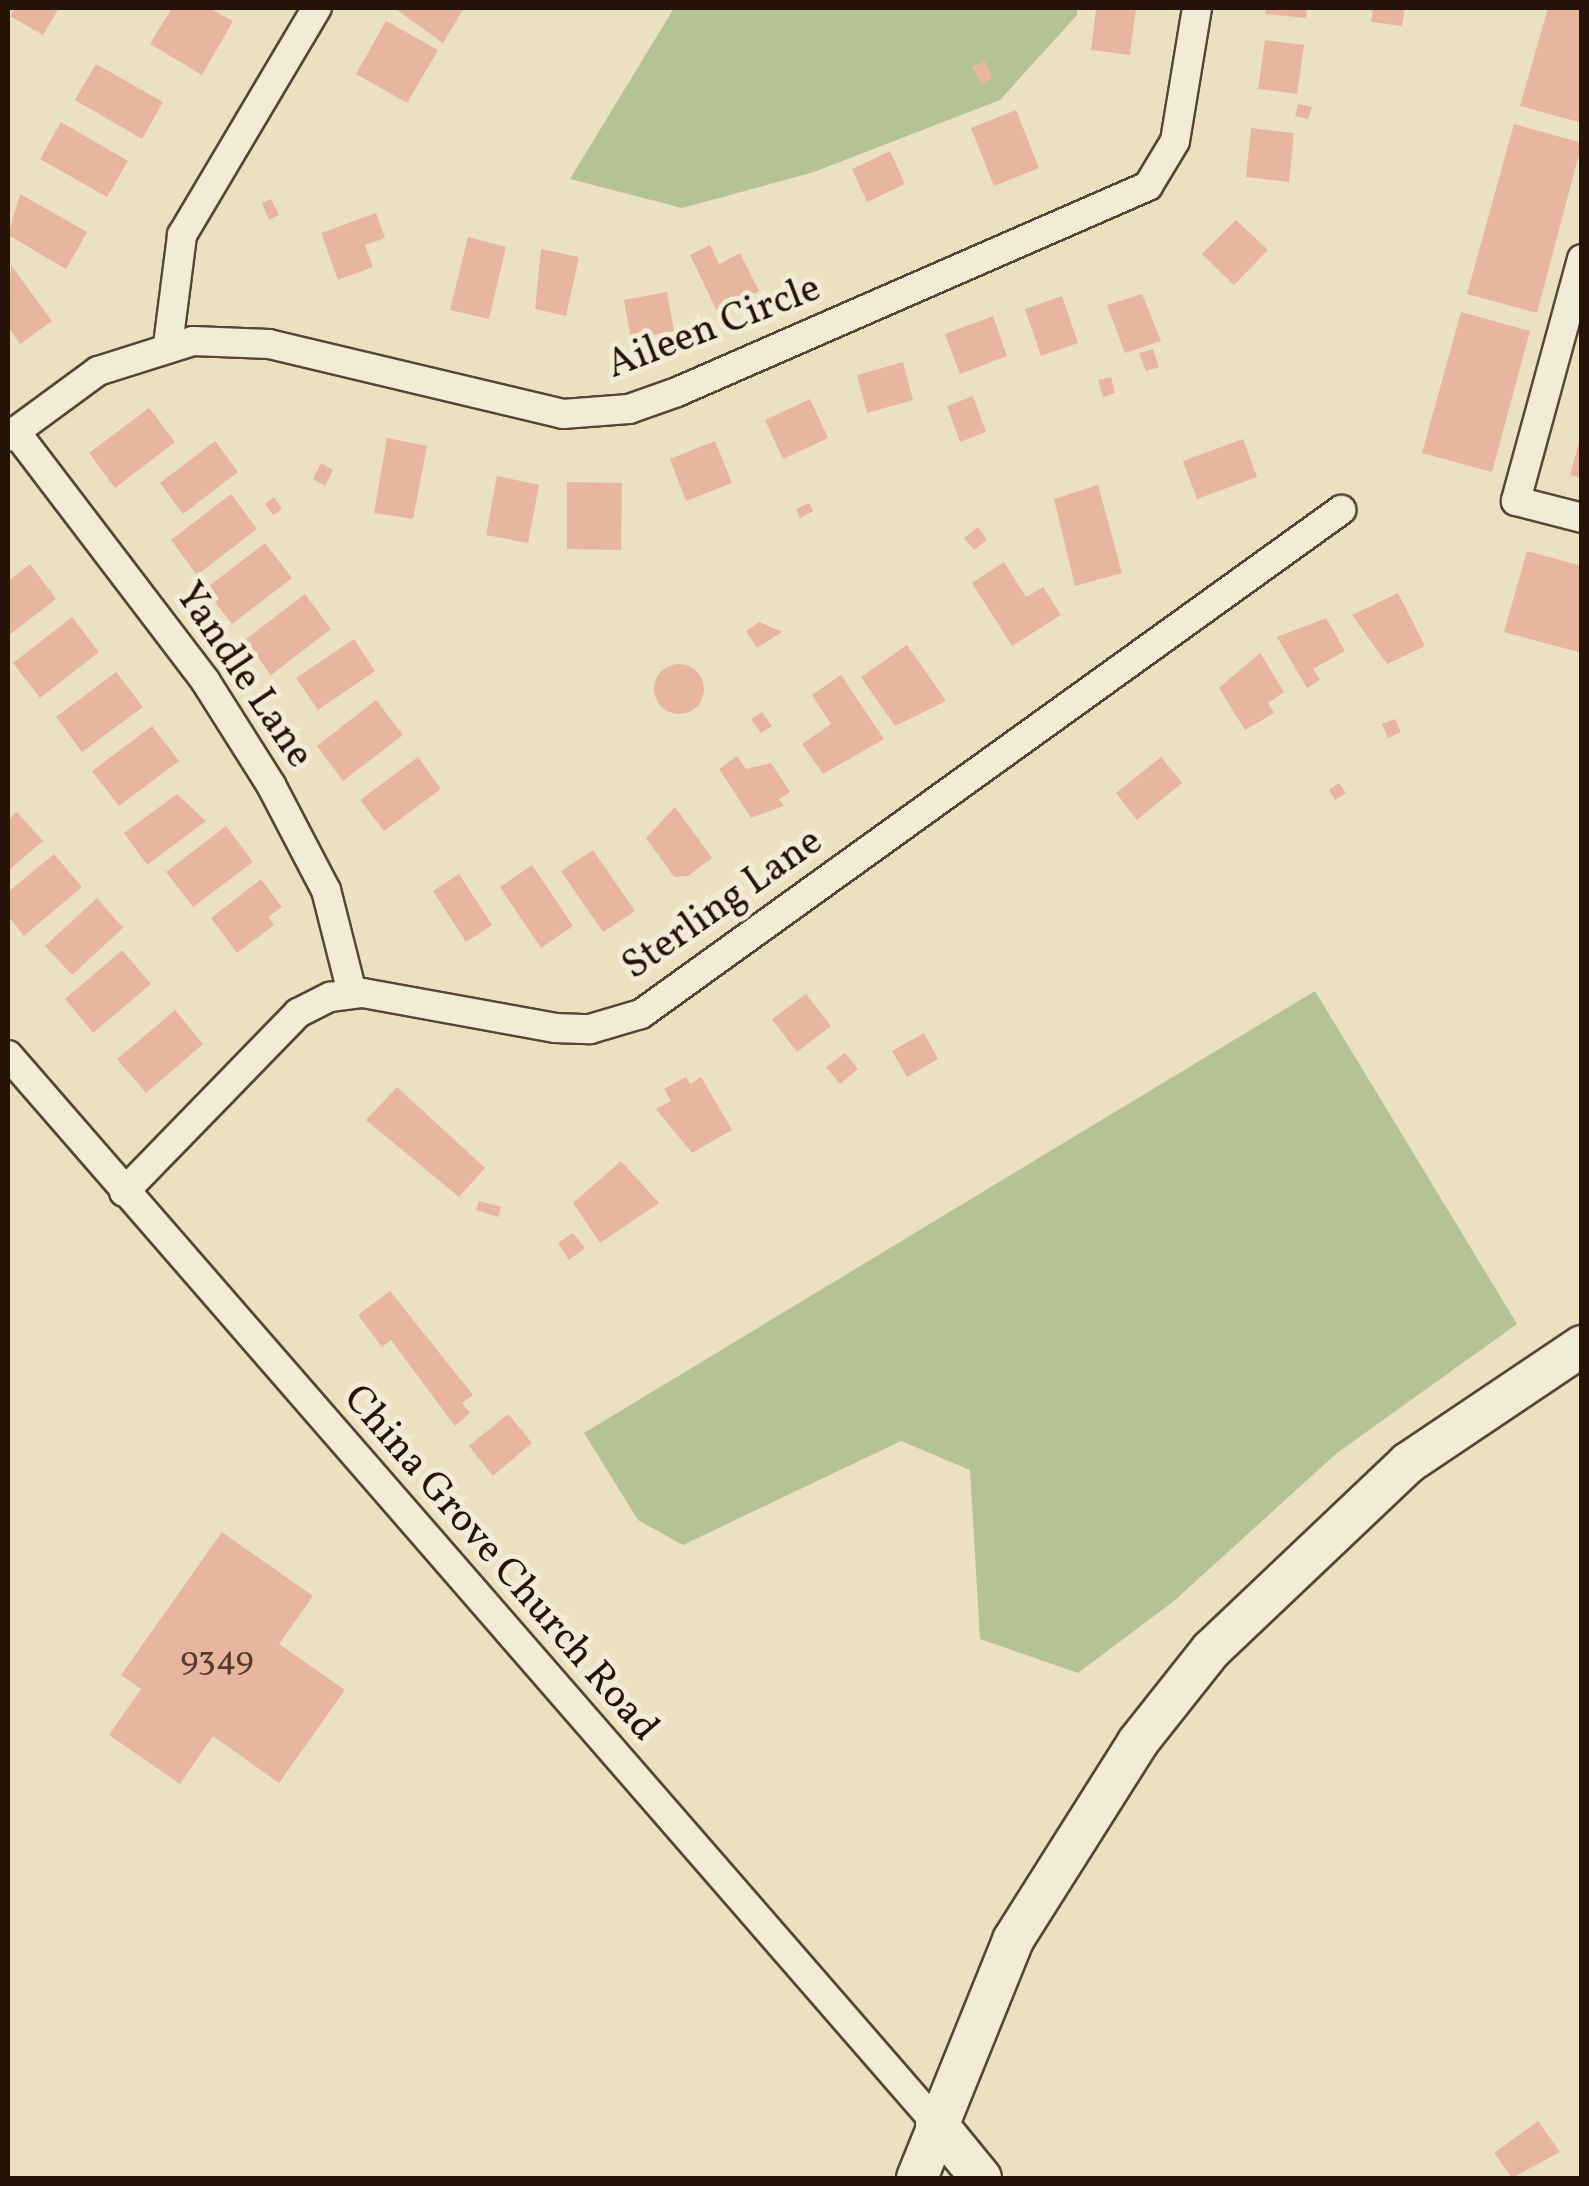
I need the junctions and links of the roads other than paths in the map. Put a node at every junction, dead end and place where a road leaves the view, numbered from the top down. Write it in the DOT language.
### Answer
graph roads {
  1 [pos="317,8"];
  2 [pos="1197,8"];
  3 [pos="1582,259"];
  4 [pos="168,345"];
  5 [pos="11,434"];
  6 [pos="1341,510"];
  7 [pos="1582,518"];
  8 [pos="352,993"];
  9 [pos="8,1056"];
  10 [pos="124,1192"];
  11 [pos="1582,1346"];
  12 [pos="936,2123"];
  13 [pos="917,2178"];
  14 [pos="981,2178"];
  1 -- 4 [label="street"];
  2 -- 4 [label="street, Aileen Circle"];
  3 -- 7 [label="street"];
  4 -- 5 [label="street, Aileen Circle"];
  5 -- 8 [label="street, Yandle Lane"];
  6 -- 8 [label="street, Sterling Lane"];
  8 -- 10 [label="street, Sterling Lane"];
  9 -- 10 [label="street, China Grove Church Road"];
  10 -- 12 [label="street, China Grove Church Road"];
  11 -- 12 [label="main road"];
  12 -- 13 [label="main road"];
  12 -- 14 [label="main road"];
}
